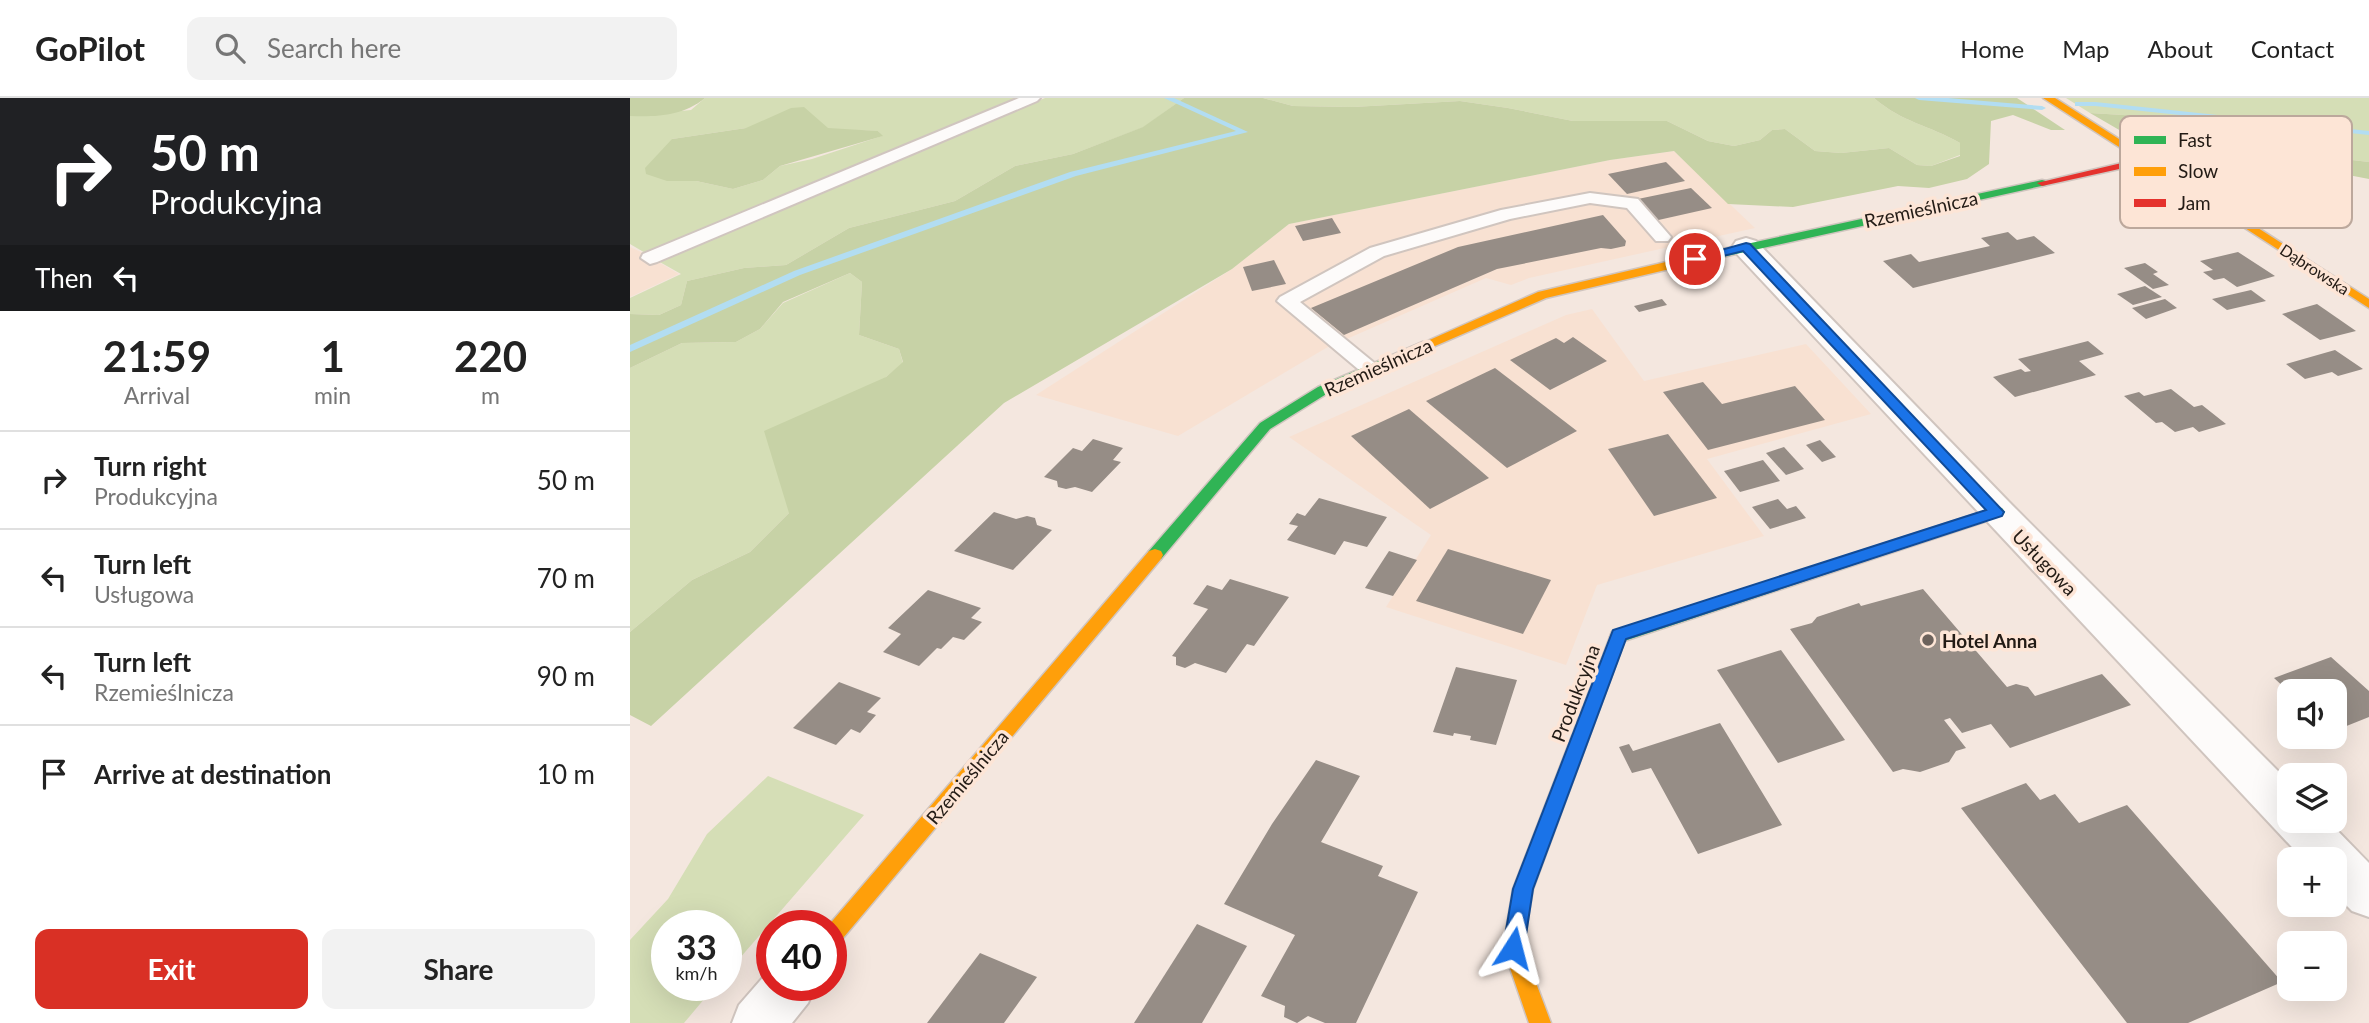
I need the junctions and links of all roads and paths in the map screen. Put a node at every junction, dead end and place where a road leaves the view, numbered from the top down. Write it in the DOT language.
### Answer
graph roads {
  1 [pos="1032,98"];
  2 [pos="2048,98"];
  3 [pos="2120,143"];
  4 [pos="2120,166"];
  5 [pos="2252,228"];
  6 [pos="1662,237"];
  7 [pos="1746,247"];
  8 [pos="650,258"];
  9 [pos="2369,304"];
  10 [pos="1371,370"];
  11 [pos="1997,512"];
  12 [pos="2277,801"];
  13 [pos="2309,833"];
  14 [pos="2322,847"];
  15 [pos="2347,872"];
  16 [pos="2369,895"];
  17 [pos="847,918"];
  18 [pos="777,1001"];
  19 [pos="758,1023"];
  20 [pos="1540,1023"];
  1 -- 8 [label="lane"];
  2 -- 3 [label="street, Dąbrowska"];
  4 -- 7 [label="street, Rzemieślnicza"];
  5 -- 9 [label="street, Dąbrowska"];
  6 -- 10 [label="lane"];
  7 -- 10 [label="street, Rzemieślnicza"];
  7 -- 11 [label="street, Usługowa"];
  10 -- 17 [label="street, Rzemieślnicza"];
  11 -- 12 [label="street, Usługowa"];
  11 -- 20 [label="street, Produkcyjna"];
  13 -- 14 [label="street"];
  15 -- 16 [label="street"];
  18 -- 19 [label="street"];
}
